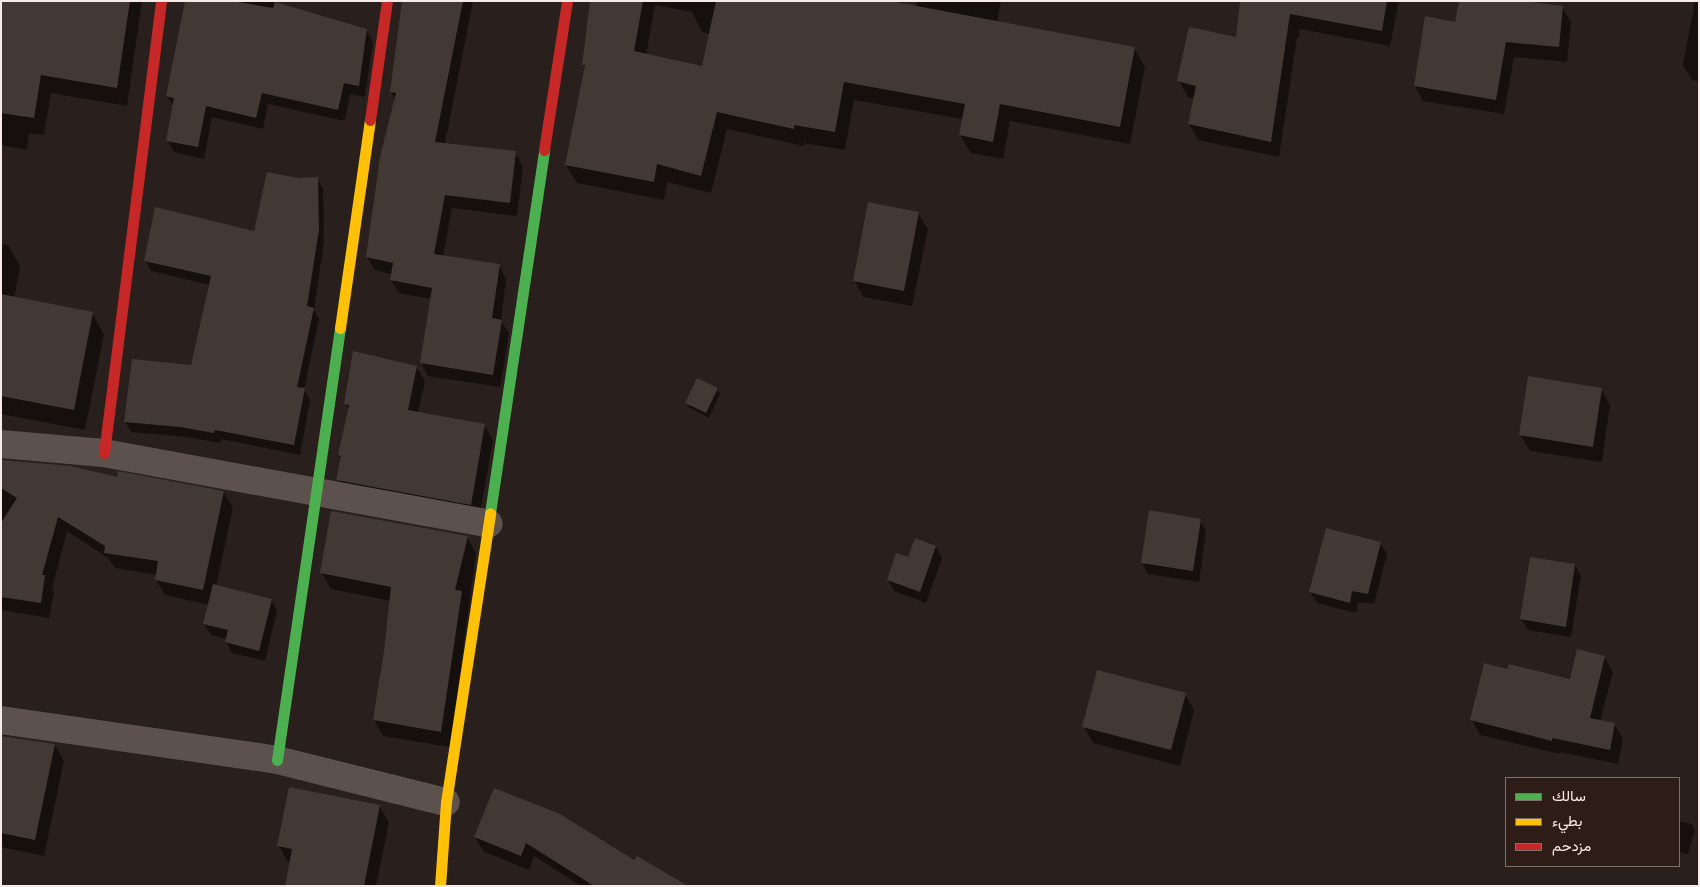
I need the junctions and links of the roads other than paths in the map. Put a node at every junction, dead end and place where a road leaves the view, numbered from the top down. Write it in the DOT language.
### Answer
graph roads {
  1 [pos="161,1"];
  2 [pos="387,1"];
  3 [pos="567,1"];
  4 [pos="1,444"];
  5 [pos="104,453"];
  6 [pos="317,494"];
  7 [pos="489,524"];
  8 [pos="1,720"];
  9 [pos="277,760"];
  10 [pos="446,802"];
  11 [pos="440,886"];
  1 -- 5 [label="street"];
  2 -- 6 [label="street"];
  3 -- 7 [label="street"];
  4 -- 5 [label="street"];
  5 -- 6 [label="street"];
  6 -- 7 [label="street"];
  6 -- 9 [label="street"];
  7 -- 10 [label="street"];
  8 -- 9 [label="street"];
  9 -- 10 [label="street"];
  10 -- 11 [label="street"];
}
